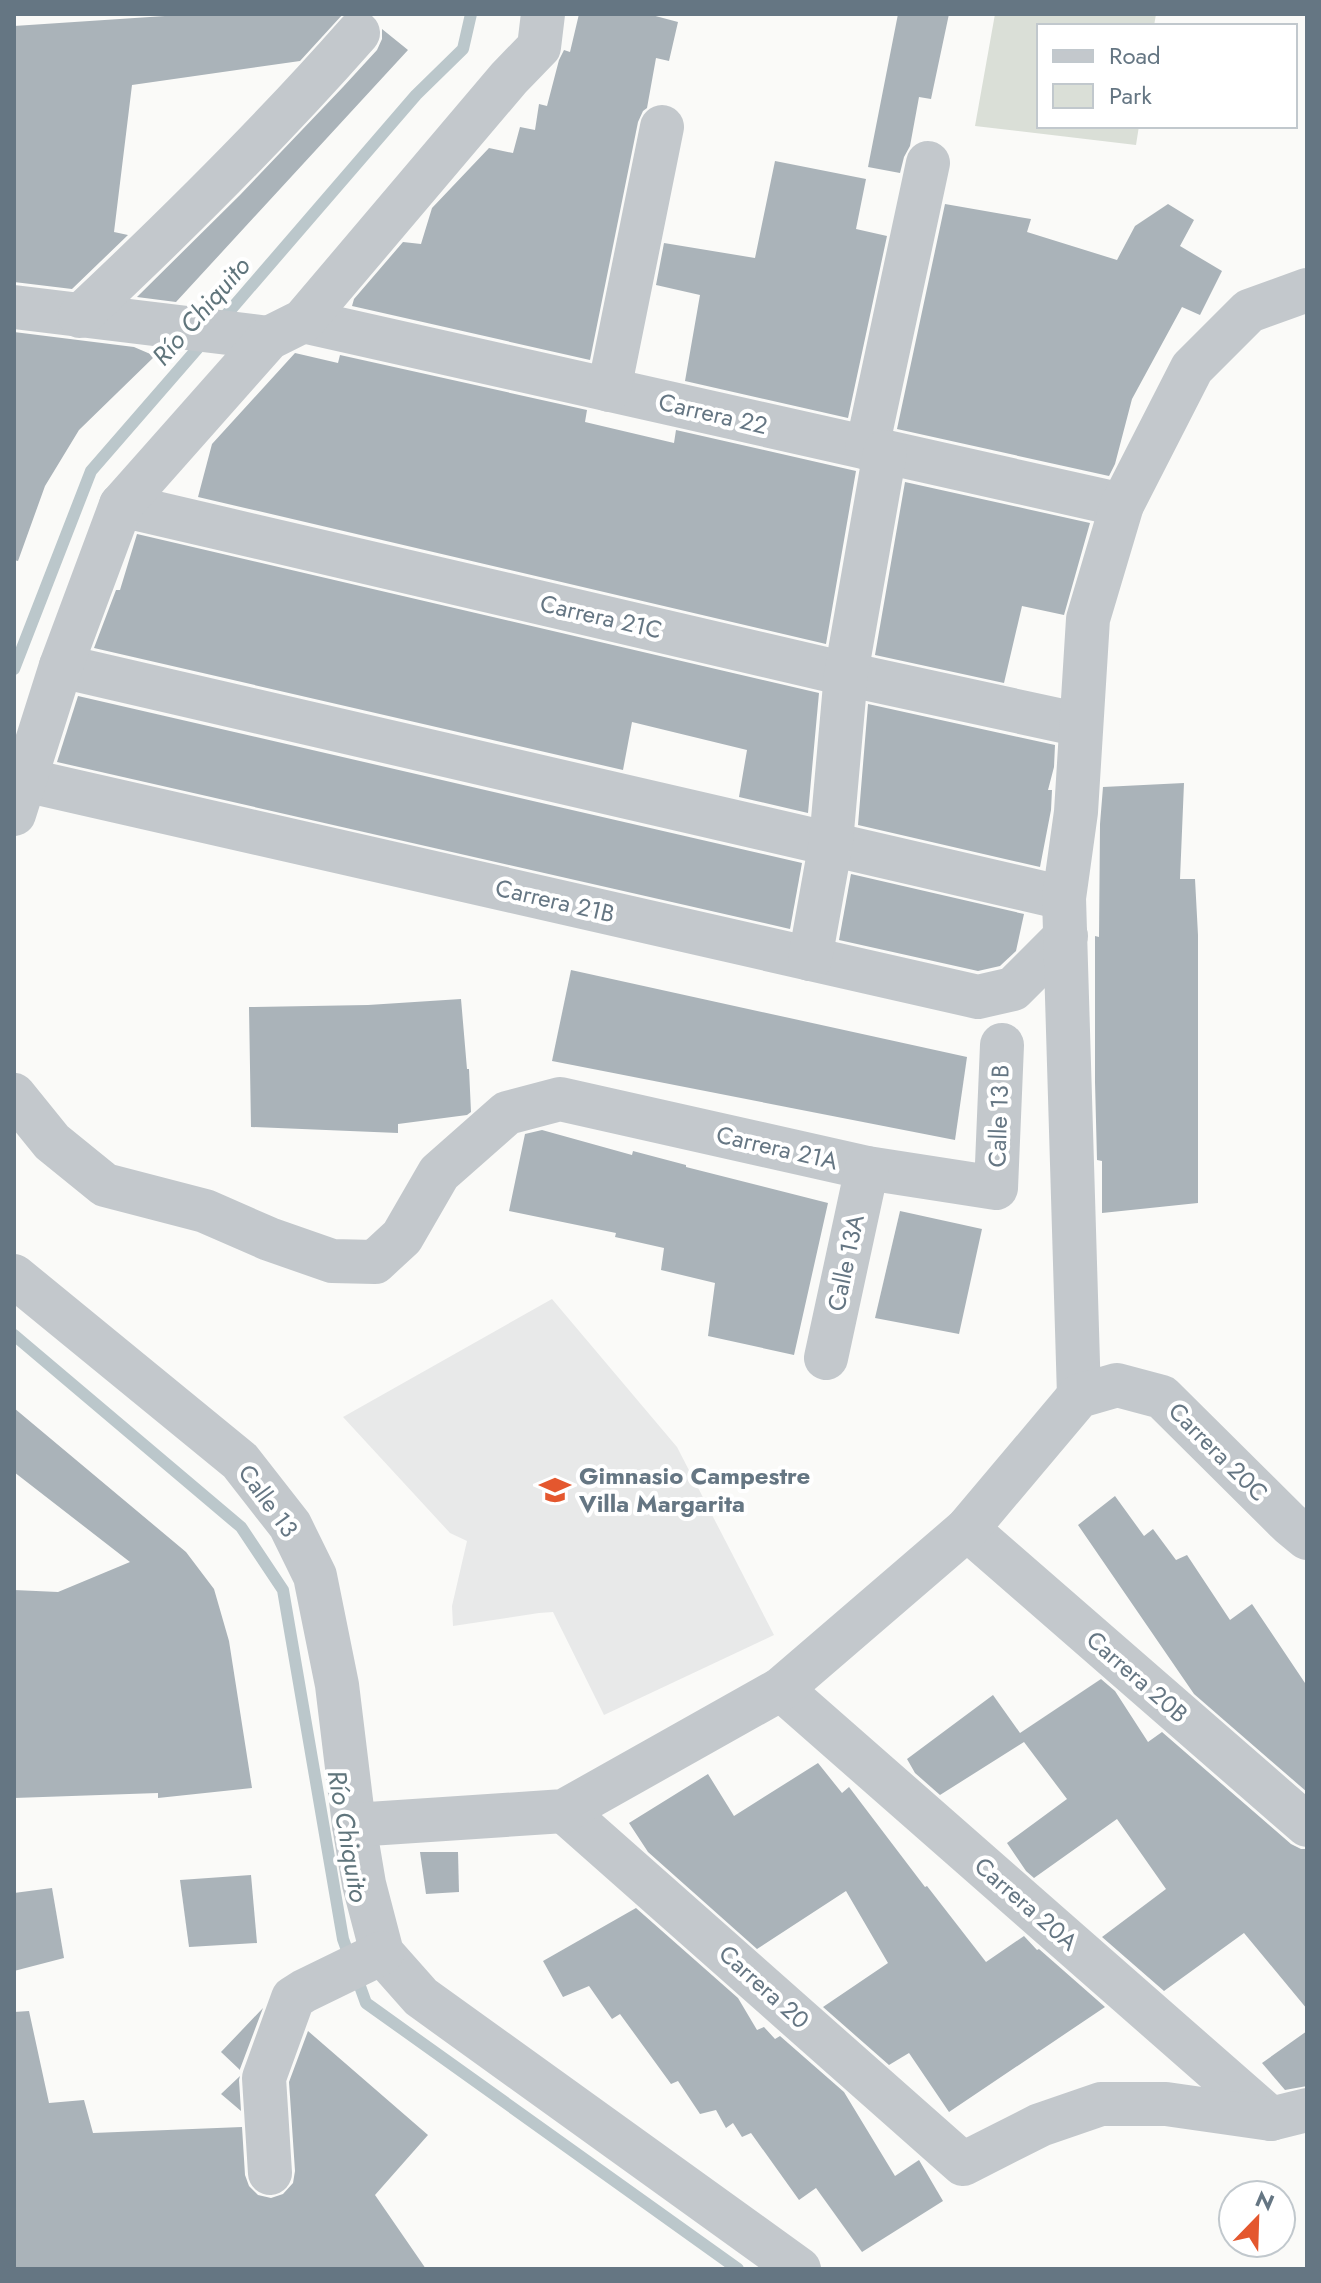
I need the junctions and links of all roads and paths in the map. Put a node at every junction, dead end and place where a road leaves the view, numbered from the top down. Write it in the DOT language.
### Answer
graph roads {
  1 [pos="543,14"];
  2 [pos="358,33"];
  3 [pos="662,127"];
  4 [pos="928,163"];
  5 [pos="1307,290"];
  6 [pos="14,307"];
  7 [pos="80,316"];
  8 [pos="272,331"];
  9 [pos="609,390"];
  10 [pos="876,450"];
  11 [pos="121,505"];
  12 [pos="1122,505"];
  13 [pos="61,666"];
  14 [pos="846,674"];
  15 [pos="1081,725"];
  16 [pos="19,797"];
  17 [pos="831,842"];
  18 [pos="1065,917"];
  19 [pos="810,959"];
  20 [pos="1002,1045"];
  21 [pos="14,1095"];
  22 [pos="867,1168"];
  23 [pos="996,1188"];
  24 [pos="14,1276"];
  25 [pos="826,1358"];
  26 [pos="1098,1390"];
  27 [pos="967,1529"];
  28 [pos="1307,1538"];
  29 [pos="781,1689"];
  30 [pos="564,1811"];
  31 [pos="354,1825"];
  32 [pos="1307,1825"];
  33 [pos="374,1956"];
  34 [pos="1289,2115"];
  35 [pos="270,2173"];
  36 [pos="799,2269"];
  1 -- 8 [label="street"];
  2 -- 7 [label="street"];
  3 -- 9 [label="street"];
  4 -- 10 [label="street"];
  5 -- 12 [label="street"];
  6 -- 7 [label="street, Carrera 22"];
  7 -- 8 [label="street, Carrera 22"];
  8 -- 9 [label="street, Carrera 22"];
  8 -- 11 [label="street"];
  9 -- 10 [label="street, Carrera 22"];
  10 -- 12 [label="street, Carrera 22"];
  10 -- 14 [label="street"];
  11 -- 13 [label="street"];
  11 -- 14 [label="street, Carrera 21C"];
  12 -- 15 [label="street"];
  13 -- 16 [label="street"];
  13 -- 17 [label="street"];
  14 -- 15 [label="street, Carrera 21C"];
  14 -- 17 [label="street"];
  15 -- 18 [label="street"];
  16 -- 19 [label="street, Carrera 21B"];
  17 -- 18 [label="street"];
  17 -- 19 [label="street"];
  18 -- 19 [label="street, Carrera 21B"];
  18 -- 26 [label="street"];
  20 -- 23 [label="street, Calle 13 B"];
  21 -- 22 [label="street, Carrera 21A"];
  22 -- 23 [label="street, Carrera 21A"];
  22 -- 25 [label="street, Calle 13A"];
  24 -- 31 [label="street, Calle 13"];
  26 -- 27 [label="street"];
  26 -- 28 [label="street, Carrera 20C"];
  27 -- 29 [label="street"];
  27 -- 32 [label="street, Carrera 20B"];
  29 -- 30 [label="street"];
  29 -- 34 [label="street, Carrera 20A"];
  30 -- 31 [label="street"];
  30 -- 34 [label="street, Carrera 20"];
  31 -- 33 [label="street, Calle 13"];
  33 -- 35 [label="street"];
  33 -- 36 [label="street"];
}
